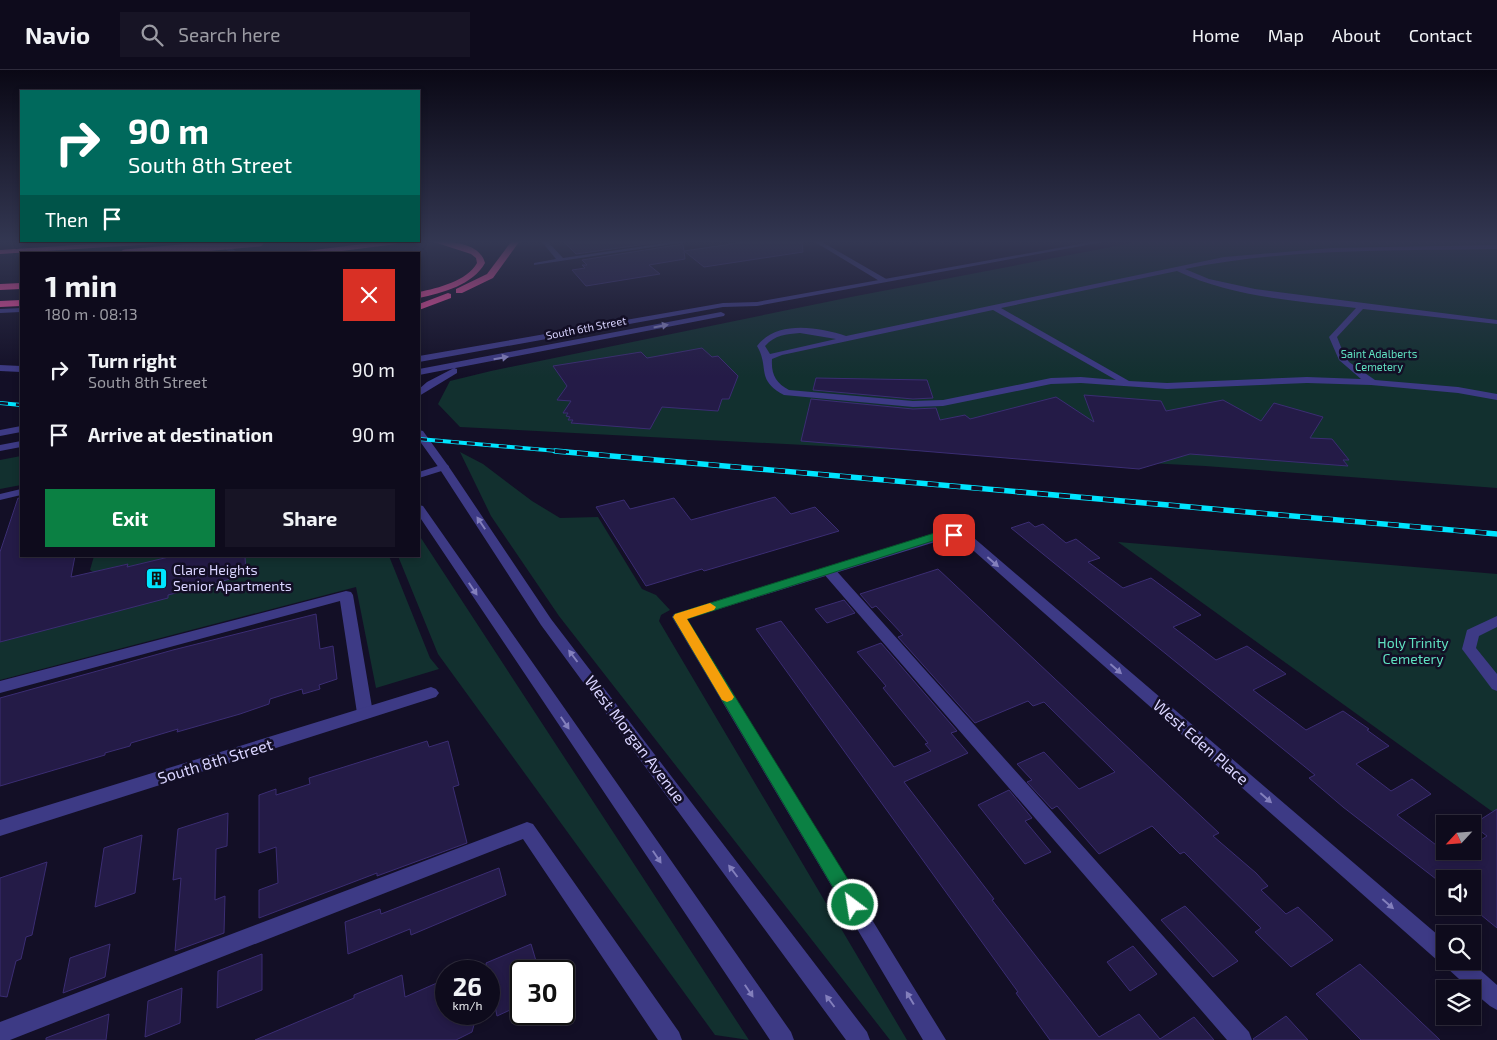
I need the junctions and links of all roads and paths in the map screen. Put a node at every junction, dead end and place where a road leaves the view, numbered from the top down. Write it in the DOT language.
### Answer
graph roads {
  1 [pos="443,287"];
  2 [pos="470,287"];
  3 [pos="846,287"];
  4 [pos="1089,287"];
  5 [pos="1234,287"];
  6 [pos="456,292"];
  7 [pos="420,295"];
  8 [pos="420,302"];
  9 [pos="20,303"];
  10 [pos="0,304"];
  11 [pos="757,304"];
  12 [pos="420,307"];
  13 [pos="1361,307"];
  14 [pos="995,308"];
  15 [pos="20,310"];
  16 [pos="0,311"];
  17 [pos="1497,322"];
  18 [pos="845,339"];
  19 [pos="473,349"];
  20 [pos="768,358"];
  21 [pos="420,359"];
  22 [pos="478,362"];
  23 [pos="0,368"];
  24 [pos="20,369"];
  25 [pos="420,372"];
  26 [pos="1371,382"];
  27 [pos="1127,383"];
  28 [pos="420,393"];
  29 [pos="1497,397"];
  30 [pos="20,429"];
  31 [pos="0,432"];
  32 [pos="420,434"];
  33 [pos="20,444"];
  34 [pos="0,448"];
  35 [pos="444,467"];
  36 [pos="420,475"];
  37 [pos="20,492"];
  38 [pos="0,496"];
  39 [pos="420,509"];
  40 [pos="828,570"];
  41 [pos="1497,621"];
  42 [pos="1497,685"];
  43 [pos="0,687"];
  44 [pos="431,693"];
  45 [pos="366,713"];
  46 [pos="0,828"];
  47 [pos="1436,946"];
  48 [pos="1464,970"];
  49 [pos="1497,999"];
  50 [pos="0,1033"];
  51 [pos="671,1040"];
  52 [pos="783,1040"];
  53 [pos="859,1040"];
  54 [pos="936,1040"];
  55 [pos="1241,1040"];
  1 -- 7 [label="highway"];
  2 -- 6 [label="highway"];
  3 -- 11 [label="street, South 6th Street"];
  4 -- 14 [label="street"];
  5 -- 13 [label="street"];
  6 -- 8 [label="highway"];
  6 -- 12 [label="highway"];
  9 -- 10 [label="highway"];
  11 -- 19 [label="street, South 6th Street"];
  22 -- 11 [label="street, South 6th Street, one-way"];
  13 -- 17 [label="street"];
  13 -- 26 [label="street"];
  14 -- 18 [label="street"];
  14 -- 27 [label="street"];
  15 -- 16 [label="street"];
  18 -- 20 [label="street"];
  18 -- 20 [label="street"];
  19 -- 21 [label="street, South 6th Street"];
  19 -- 22 [label="street"];
  20 -- 27 [label="street"];
  22 -- 25 [label="street, South 6th Street"];
  22 -- 28 [label="street"];
  23 -- 24 [label="street"];
  26 -- 27 [label="street"];
  26 -- 29 [label="street"];
  30 -- 31 [label="street"];
  32 -- 35 [label="street, West Morgan Avenue"];
  33 -- 34 [label="street"];
  35 -- 36 [label="street"];
  53 -- 35 [label="street, West Morgan Avenue, one-way"];
  37 -- 38 [label="street"];
  39 -- 52 [label="street, one-way"];
  40 -- 47 [label="street, West Eden Place, one-way"];
  54 -- 40 [label="street, one-way"];
  40 -- 55 [label="street"];
  41 -- 42 [label="street"];
  43 -- 45 [label="street"];
  44 -- 45 [label="street, South 8th Street"];
  45 -- 46 [label="street, South 8th Street"];
  48 -- 49 [label="street"];
  50 -- 51 [label="street"];
}
